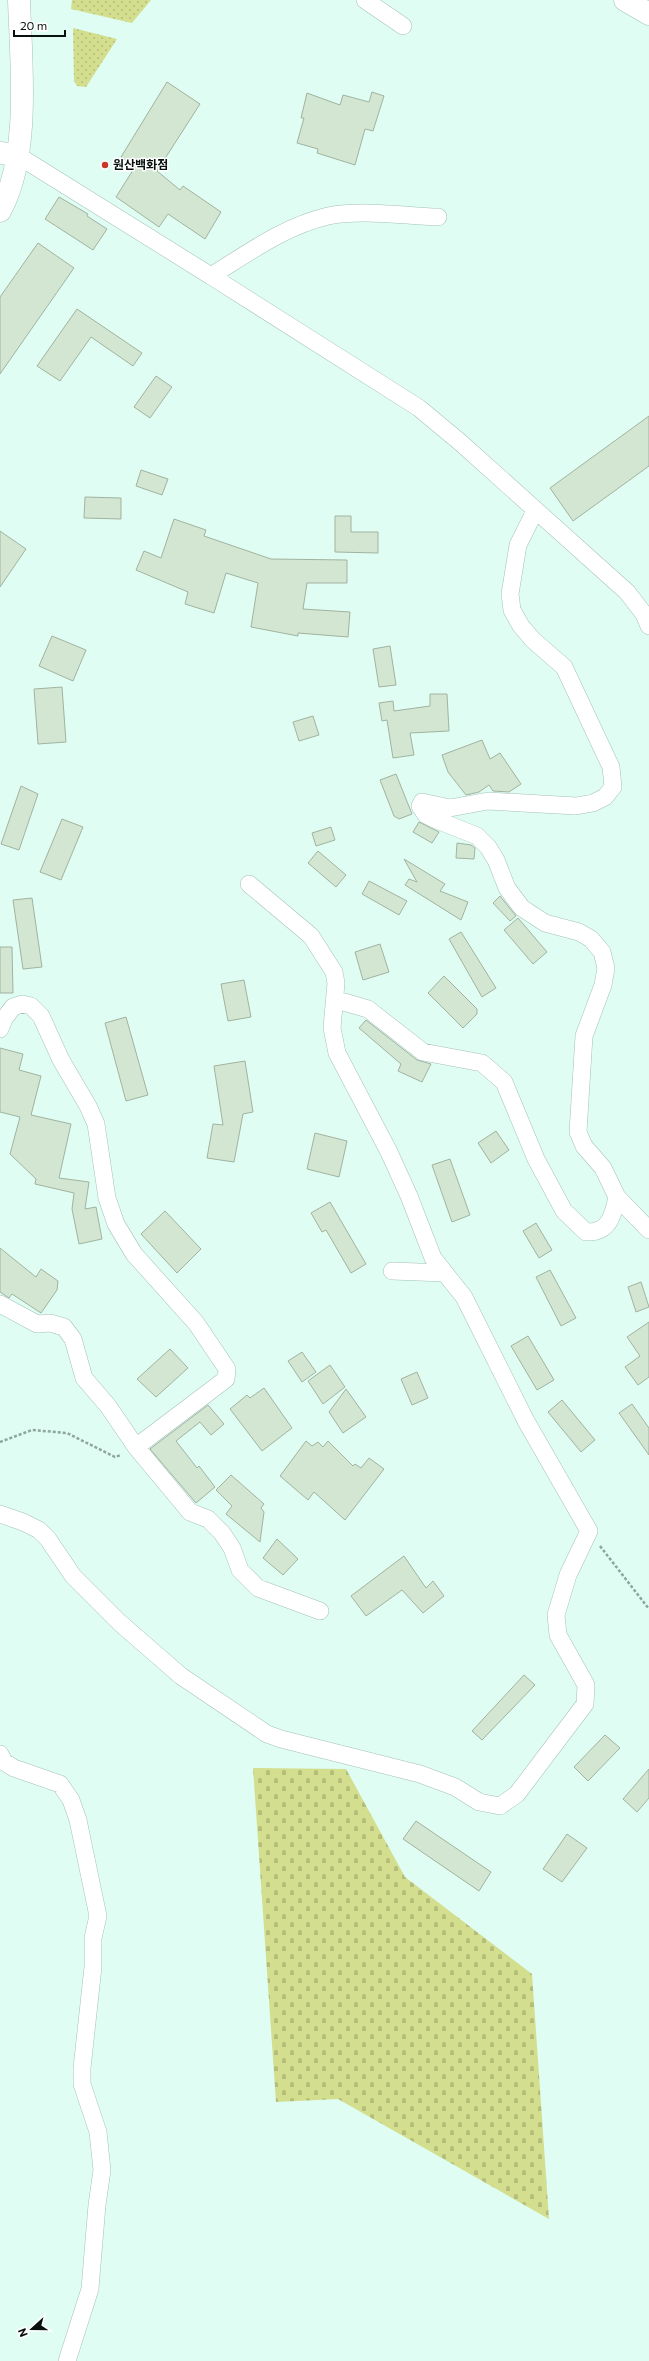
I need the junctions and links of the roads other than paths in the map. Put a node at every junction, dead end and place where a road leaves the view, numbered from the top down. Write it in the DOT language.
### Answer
graph roads {
  1 [pos="19,0"];
  2 [pos="365,0"];
  3 [pos="625,0"];
  4 [pos="649,14"];
  5 [pos="404,26"];
  6 [pos="9,154"];
  7 [pos="0,211"];
  8 [pos="438,217"];
  9 [pos="211,276"];
  10 [pos="536,511"];
  11 [pos="649,626"];
  12 [pos="249,884"];
  13 [pos="334,1003"];
  14 [pos="0,1029"];
  15 [pos="617,1197"];
  16 [pos="649,1230"];
  17 [pos="392,1271"];
  18 [pos="445,1273"];
  19 [pos="0,1304"];
  20 [pos="136,1447"];
  21 [pos="0,1514"];
  22 [pos="320,1611"];
  23 [pos="0,1754"];
  24 [pos="67,2361"];
  1 -- 6 [label="main road"];
  2 -- 5 [label="street"];
  3 -- 4 [label="main road"];
  6 -- 7 [label="main road"];
  6 -- 9 [label="street"];
  8 -- 9 [label="street"];
  9 -- 10 [label="street"];
  10 -- 11 [label="street"];
  10 -- 15 [label="street"];
  12 -- 13 [label="street"];
  13 -- 15 [label="street"];
  13 -- 18 [label="street"];
  14 -- 20 [label="street"];
  15 -- 16 [label="street"];
  17 -- 18 [label="street"];
  18 -- 21 [label="street"];
  19 -- 20 [label="street"];
  20 -- 22 [label="street"];
  23 -- 24 [label="street"];
}
